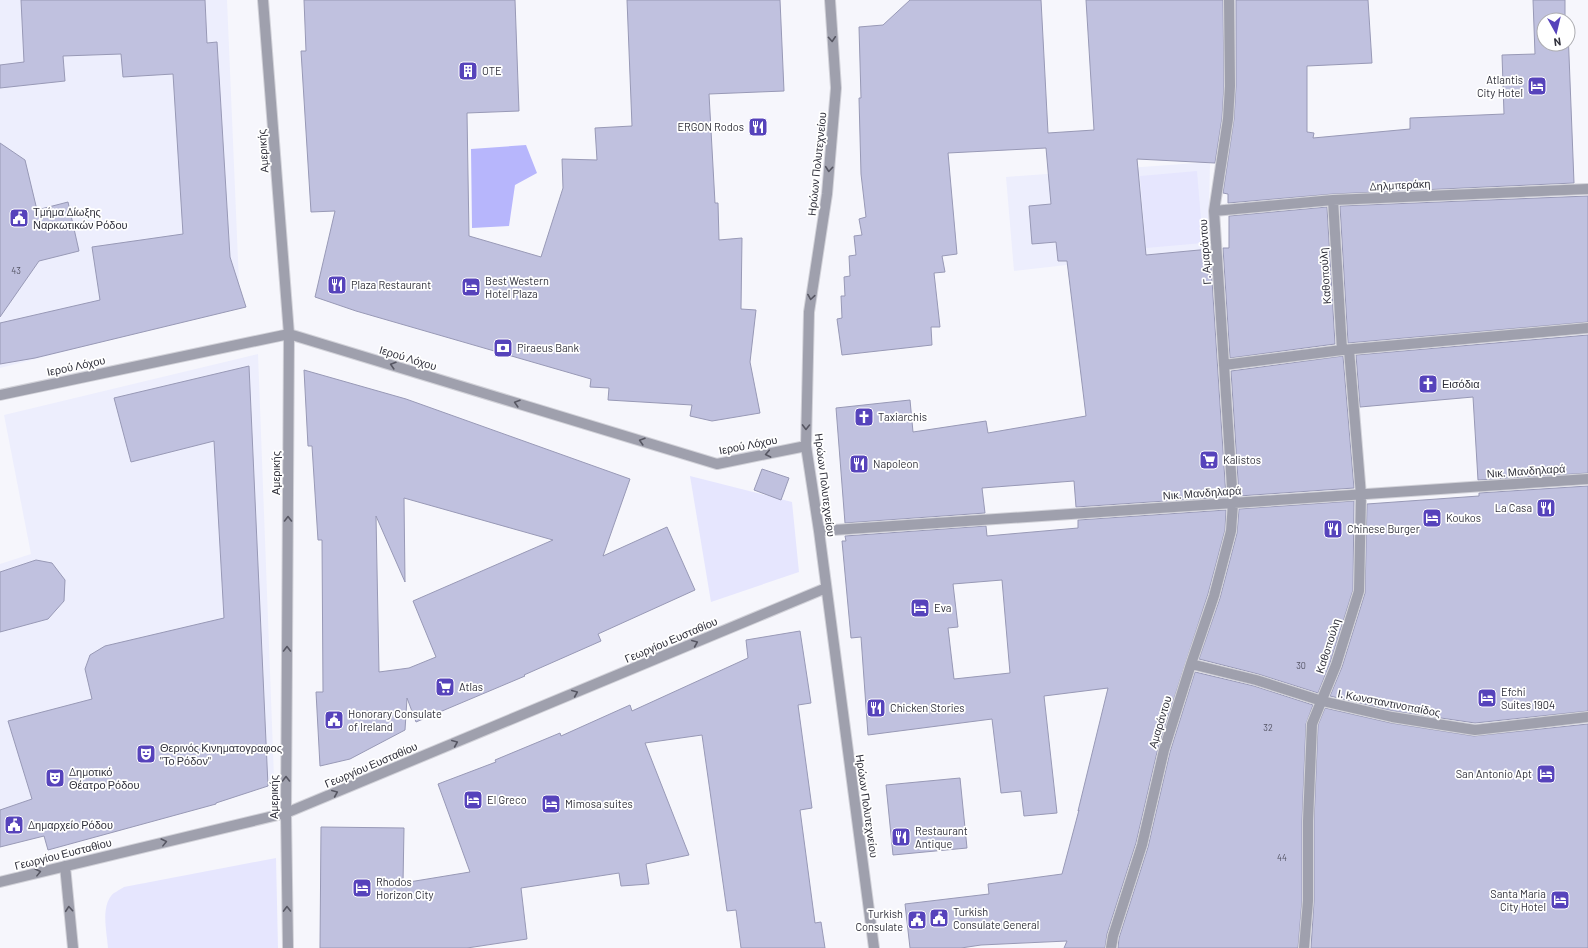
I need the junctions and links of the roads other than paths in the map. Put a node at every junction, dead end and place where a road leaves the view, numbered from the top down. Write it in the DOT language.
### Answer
graph roads {
  1 [pos="263,0"];
  2 [pos="830,0"];
  3 [pos="1229,0"];
  4 [pos="1588,189"];
  5 [pos="1333,200"];
  6 [pos="1214,211"];
  7 [pos="1588,328"];
  8 [pos="289,334"];
  9 [pos="1346,350"];
  10 [pos="1224,365"];
  11 [pos="0,395"];
  12 [pos="806,446"];
  13 [pos="1588,479"];
  14 [pos="1361,495"];
  15 [pos="1233,503"];
  16 [pos="819,531"];
  17 [pos="826,588"];
  18 [pos="1191,664"];
  19 [pos="1322,702"];
  20 [pos="1588,717"];
  21 [pos="286,813"];
  22 [pos="65,866"];
  23 [pos="0,882"];
  24 [pos="73,948"];
  25 [pos="288,948"];
  26 [pos="874,948"];
  27 [pos="1111,948"];
  28 [pos="1304,948"];
  1 -- 8 [label="street, Αμερικής"];
  2 -- 12 [label="street, Ηρώων Πολυτεχνείου, one-way"];
  3 -- 6 [label="street, Γ. Αμαράντου"];
  4 -- 5 [label="street, Δηλμπεράκη"];
  5 -- 6 [label="street, Δηλμπεράκη"];
  5 -- 9 [label="street, Καθοπούλη"];
  6 -- 10 [label="street, Γ. Αμαράντου"];
  7 -- 9 [label="street"];
  8 -- 11 [label="street, Ιερού Λόχου"];
  12 -- 8 [label="street, Ιερού Λόχου, one-way"];
  21 -- 8 [label="street, Αμερικής, one-way"];
  9 -- 10 [label="street"];
  9 -- 14 [label="street, Καθοπούλη"];
  10 -- 15 [label="street, Γ. Αμαράντου"];
  12 -- 16 [label="street, Ηρώων Πολυτεχνείου"];
  13 -- 14 [label="street, Νικ. Μανδηλαρά"];
  14 -- 15 [label="street, Νικ. Μανδηλαρά"];
  14 -- 19 [label="street, Καθοπούλη"];
  15 -- 16 [label="street, Νικ. Μανδηλαρά"];
  15 -- 18 [label="street, Αμαράντου"];
  16 -- 17 [label="street, Ηρώων Πολυτεχνείου"];
  21 -- 17 [label="street, Γεωργίου Ευσταθίου, one-way"];
  17 -- 26 [label="street, Ηρώων Πολυτεχνείου"];
  18 -- 19 [label="street, Ι. Κωνσταντινοπαίδος"];
  18 -- 27 [label="street, Αμαράντου"];
  19 -- 20 [label="street, Ι. Κωνσταντινοπαίδος"];
  19 -- 28 [label="street, Καθοπούλη"];
  22 -- 21 [label="street, Γεωργίου Ευσταθίου, one-way"];
  25 -- 21 [label="street, Αμερικής, one-way"];
  23 -- 22 [label="street, Γεωργίου Ευσταθίου, one-way"];
  24 -- 22 [label="street, one-way"];
}
